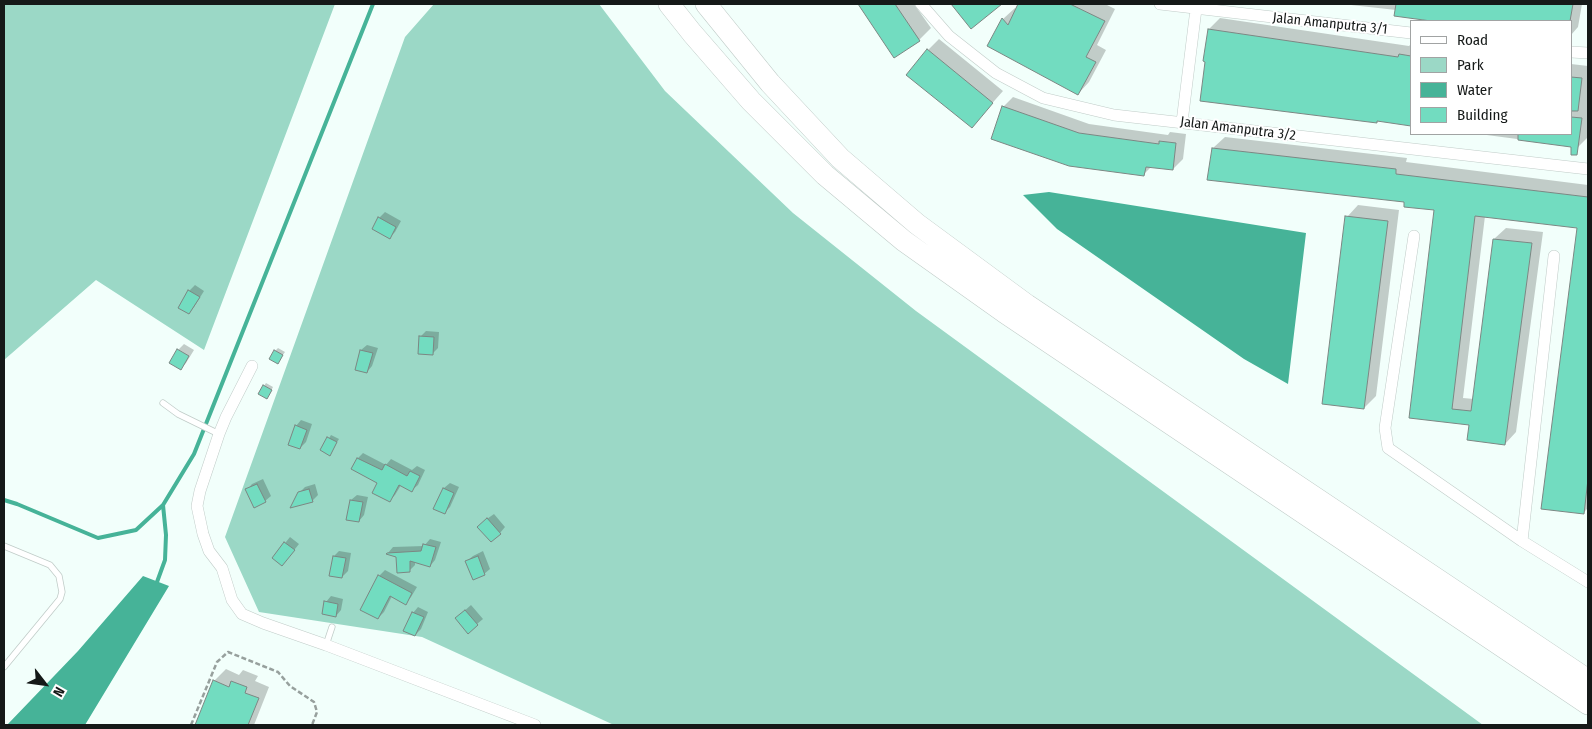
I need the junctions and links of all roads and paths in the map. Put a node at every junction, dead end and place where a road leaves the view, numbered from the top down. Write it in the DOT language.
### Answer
graph roads {
  1 [pos="669,4"];
  2 [pos="706,4"];
  3 [pos="922,4"];
  4 [pos="1160,4"];
  5 [pos="1196,9"];
  6 [pos="1410,33"];
  7 [pos="1572,52"];
  8 [pos="1588,54"];
  9 [pos="1182,122"];
  10 [pos="1588,169"];
  11 [pos="1414,236"];
  12 [pos="1554,256"];
  13 [pos="252,366"];
  14 [pos="163,403"];
  15 [pos="219,434"];
  16 [pos="1522,541"];
  17 [pos="4,546"];
  18 [pos="1588,582"];
  19 [pos="332,627"];
  20 [pos="326,645"];
  21 [pos="4,667"];
  22 [pos="1588,680"];
  23 [pos="1588,704"];
  24 [pos="191,725"];
  25 [pos="312,725"];
  26 [pos="535,725"];
  1 -- 23 [label="highway"];
  2 -- 22 [label="highway"];
  3 -- 9 [label="street, Jalan Amanputra 3/2"];
  4 -- 5 [label="street, Jalan Amanputra 3/1"];
  5 -- 6 [label="street, Jalan Amanputra 3/1"];
  5 -- 9 [label="street"];
  7 -- 8 [label="street"];
  9 -- 10 [label="street, Jalan Amanputra 3/2"];
  11 -- 16 [label="street"];
  12 -- 16 [label="street"];
  13 -- 15 [label="street"];
  14 -- 15 [label="lane"];
  15 -- 20 [label="street"];
  16 -- 18 [label="street"];
  17 -- 21 [label="lane"];
  19 -- 20 [label="lane"];
  20 -- 26 [label="street"];
  24 -- 25 [label="path"];
}
